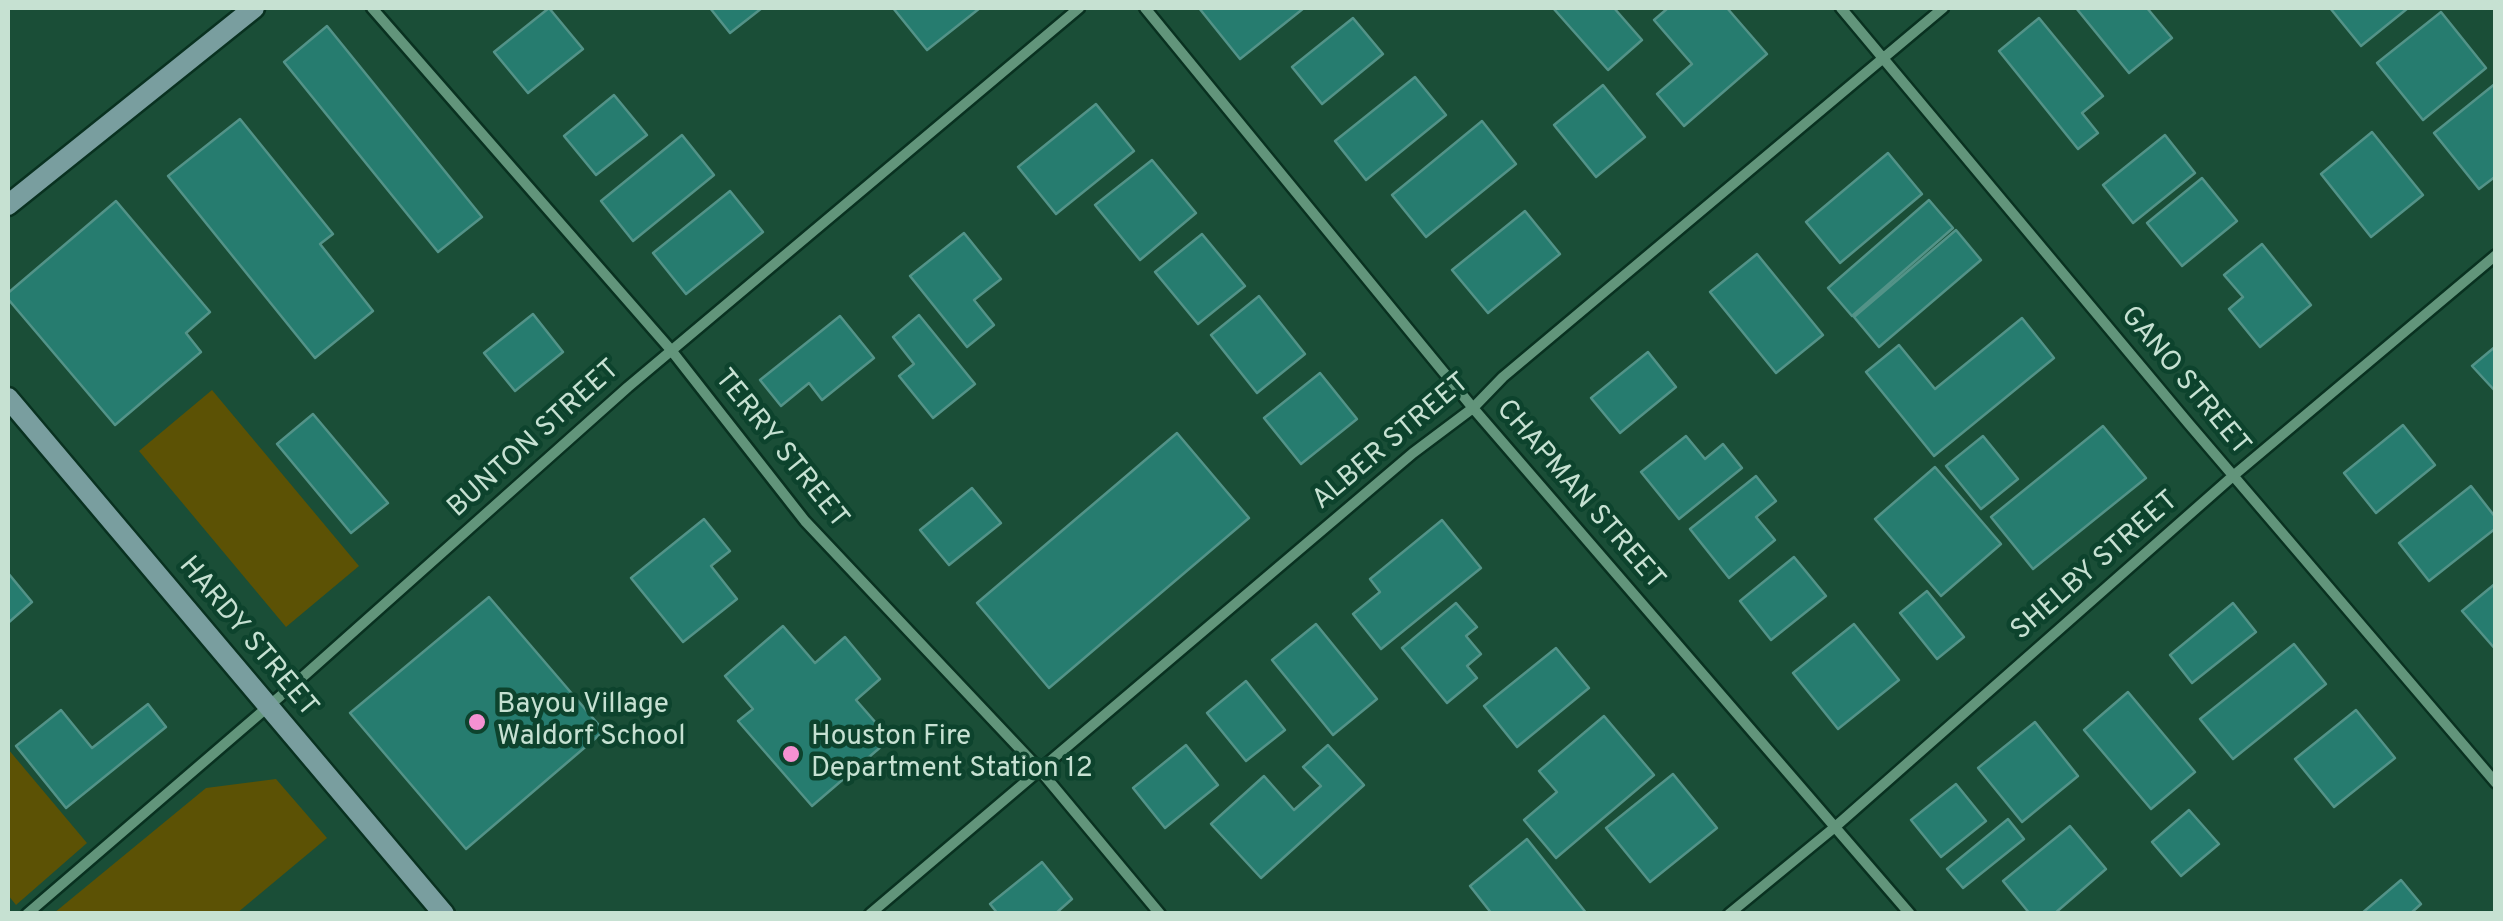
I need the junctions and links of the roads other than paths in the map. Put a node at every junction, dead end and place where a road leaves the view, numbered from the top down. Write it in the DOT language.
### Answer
graph roads {
  1 [pos="254,8"];
  2 [pos="372,8"];
  3 [pos="1079,8"];
  4 [pos="1144,8"];
  5 [pos="1841,8"];
  6 [pos="1943,8"];
  7 [pos="1884,57"];
  8 [pos="8,205"];
  9 [pos="2496,255"];
  10 [pos="671,350"];
  11 [pos="8,398"];
  12 [pos="1472,408"];
  13 [pos="2233,476"];
  14 [pos="268,706"];
  15 [pos="1039,769"];
  16 [pos="2496,783"];
  17 [pos="1835,826"];
  18 [pos="27,914"];
  19 [pos="444,914"];
  20 [pos="870,914"];
  21 [pos="1160,914"];
  22 [pos="1729,914"];
  23 [pos="1910,914"];
  1 -- 8 [label="main road"];
  2 -- 10 [label="street, TERRY STREET"];
  3 -- 10 [label="street, BUNTON STREET"];
  4 -- 12 [label="street, CHAPMAN STREET"];
  5 -- 7 [label="street, GANO STREET"];
  6 -- 7 [label="street, ALBER STREET"];
  7 -- 12 [label="street, ALBER STREET"];
  7 -- 13 [label="street, GANO STREET"];
  9 -- 13 [label="street, SHELBY STREET"];
  10 -- 14 [label="street, BUNTON STREET"];
  10 -- 15 [label="street, TERRY STREET"];
  11 -- 14 [label="main road, HARDY STREET"];
  12 -- 15 [label="street, ALBER STREET"];
  12 -- 17 [label="street, CHAPMAN STREET"];
  13 -- 16 [label="street, GANO STREET"];
  13 -- 17 [label="street, SHELBY STREET"];
  14 -- 18 [label="street, BUNTON STREET"];
  14 -- 19 [label="main road, HARDY STREET"];
  15 -- 20 [label="street, ALBER STREET"];
  15 -- 21 [label="street, TERRY STREET"];
  17 -- 22 [label="street, SHELBY STREET"];
  17 -- 23 [label="street, CHAPMAN STREET"];
}
